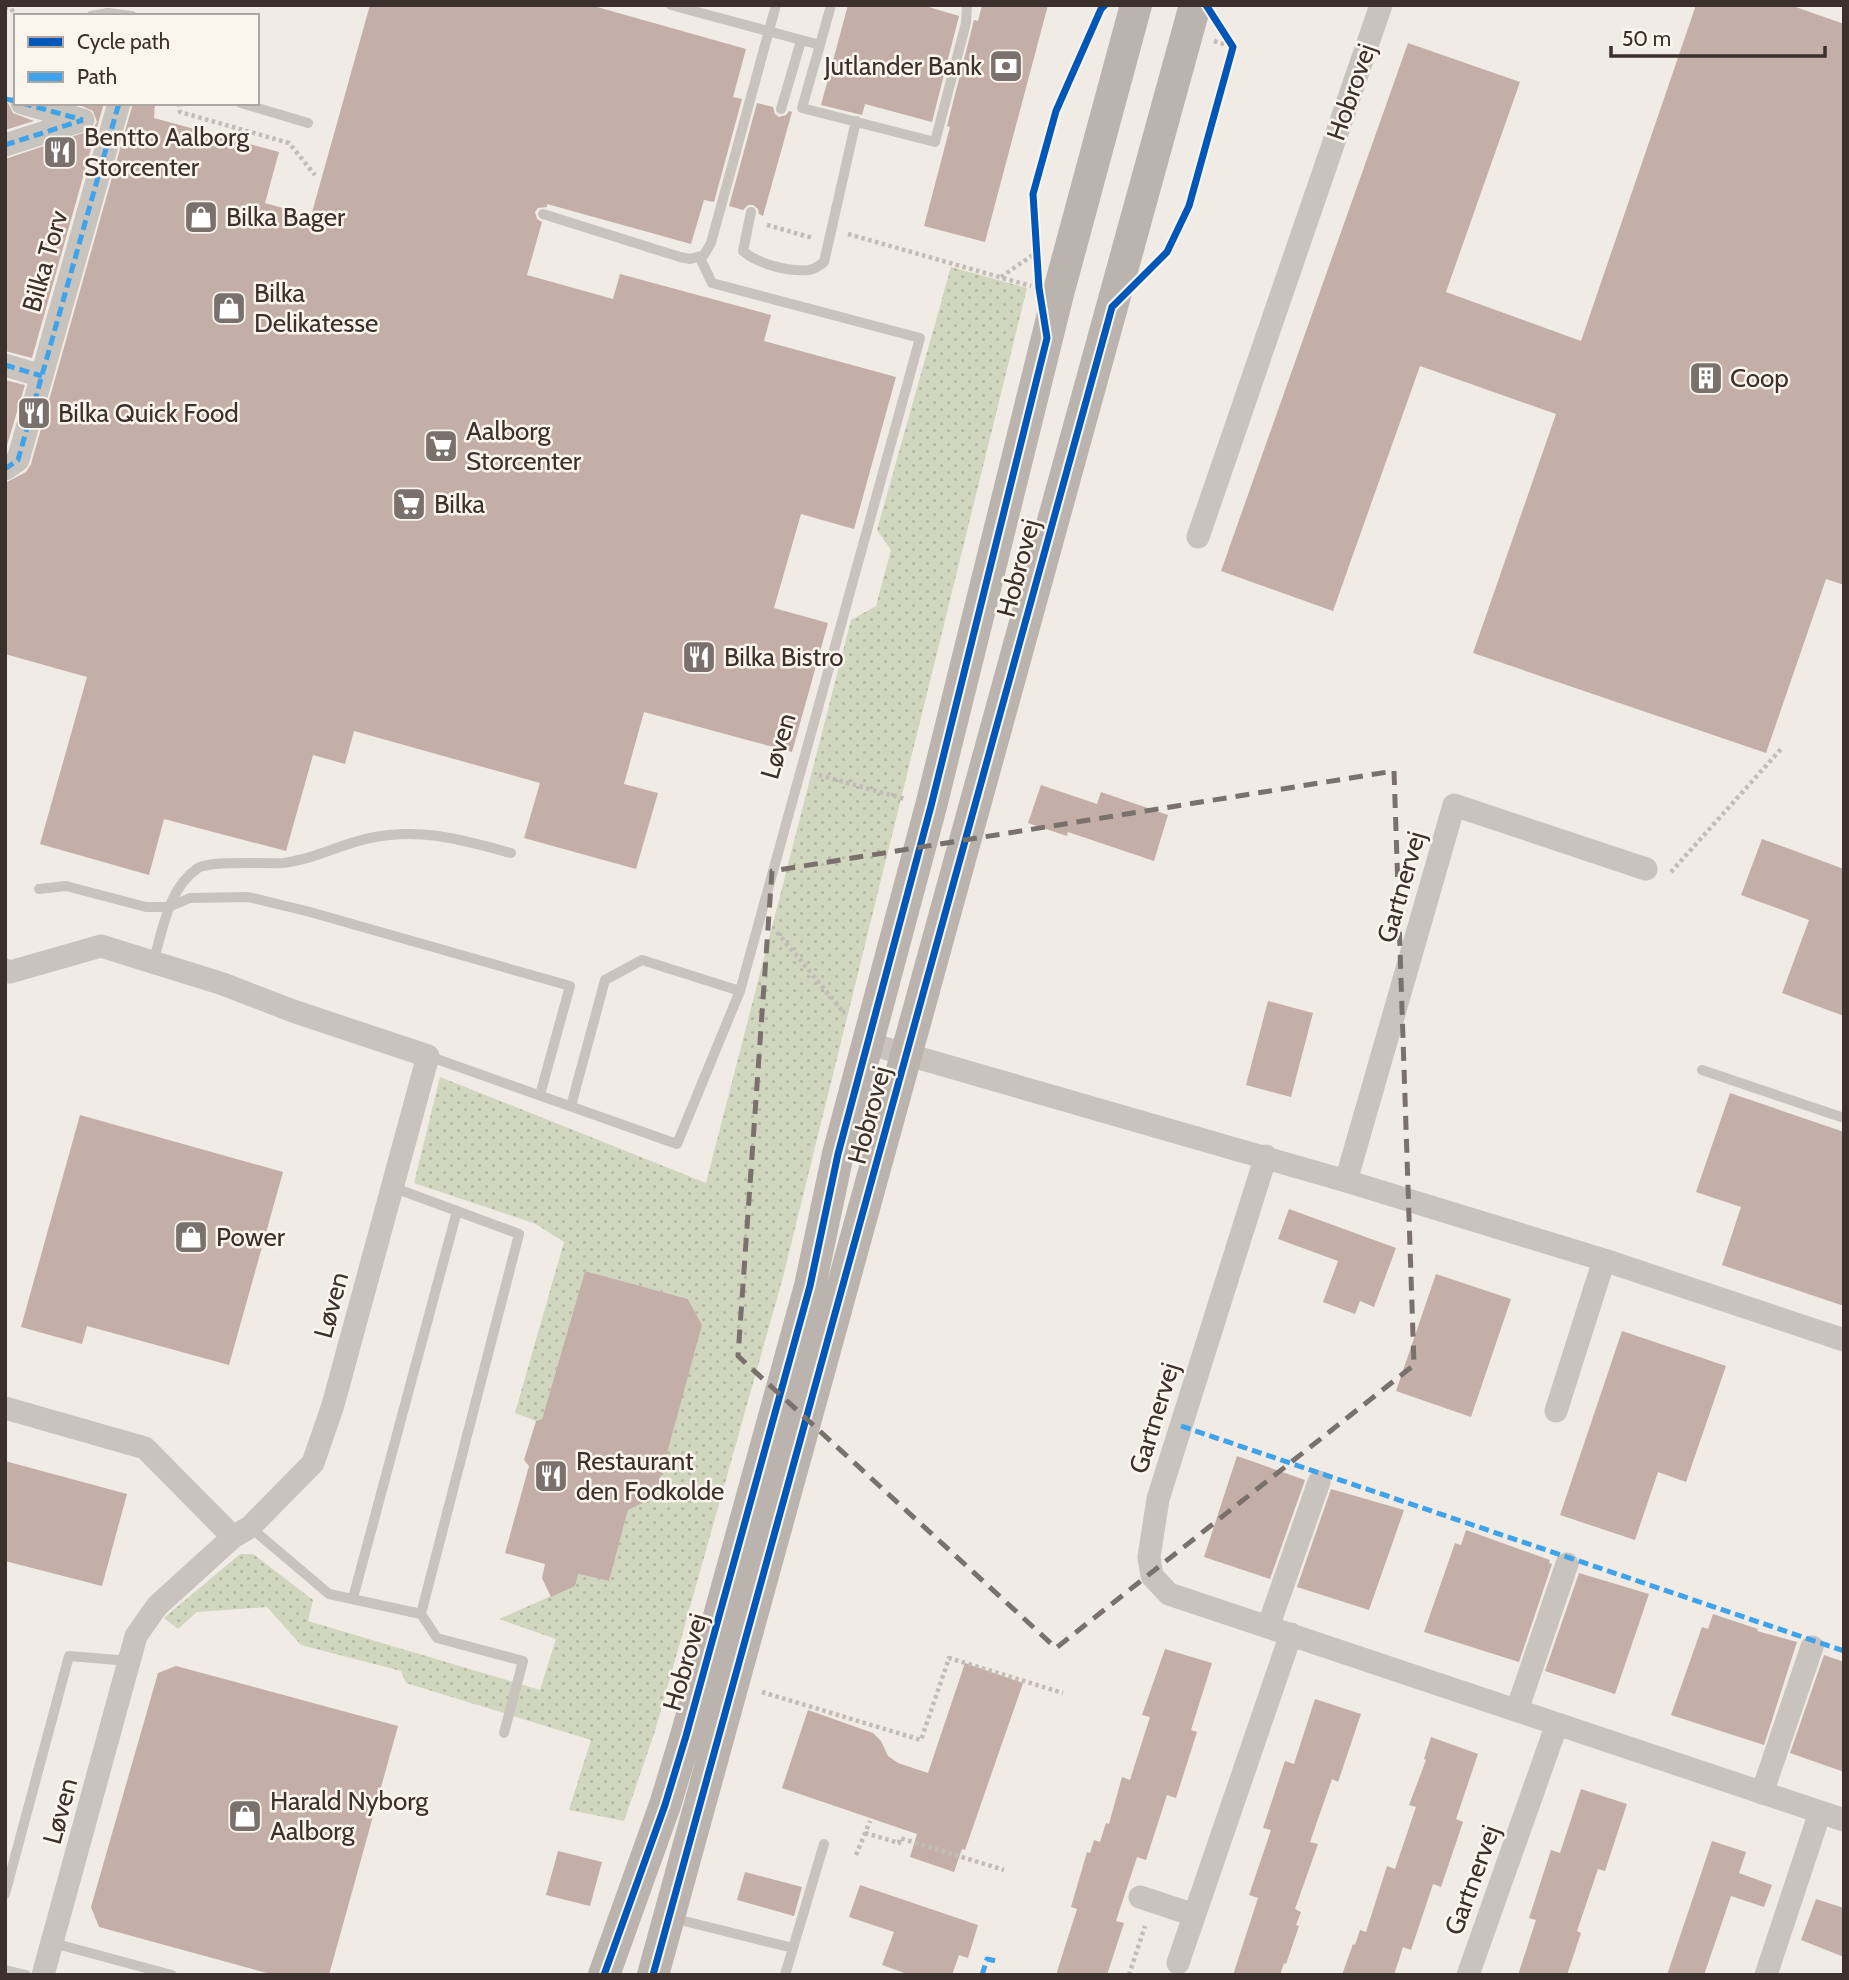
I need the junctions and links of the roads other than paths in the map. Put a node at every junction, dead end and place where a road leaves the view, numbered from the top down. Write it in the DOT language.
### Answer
graph roads {
  1 [pos="671,5"];
  2 [pos="776,5"];
  3 [pos="831,5"];
  4 [pos="967,5"];
  5 [pos="1136,5"];
  6 [pos="1195,5"];
  7 [pos="1381,5"];
  8 [pos="769,32"];
  9 [pos="801,41"];
  10 [pos="820,45"];
  11 [pos="29,105"];
  12 [pos="118,105"];
  13 [pos="248,105"];
  14 [pos="781,109"];
  15 [pos="856,121"];
  16 [pos="308,123"];
  17 [pos="5,145"];
  18 [pos="751,212"];
  19 [pos="544,214"];
  20 [pos="700,258"];
  21 [pos="5,365"];
  22 [pos="42,376"];
  23 [pos="5,469"];
  24 [pos="1198,537"];
  25 [pos="511,853"];
  26 [pos="1646,869"];
  27 [pos="39,890"];
  28 [pos="169,907"];
  29 [pos="153,961"];
  30 [pos="5,970"];
  31 [pos="740,991"];
  32 [pos="867,1043"];
  33 [pos="907,1055"];
  34 [pos="428,1056"];
  35 [pos="1702,1070"];
  36 [pos="540,1095"];
  37 [pos="571,1106"];
  38 [pos="1844,1118"];
  39 [pos="1266,1156"];
  40 [pos="1346,1181"];
  41 [pos="393,1186"];
  42 [pos="457,1210"];
  43 [pos="1604,1260"];
  44 [pos="1844,1340"];
  45 [pos="5,1408"];
  46 [pos="1556,1411"];
  47 [pos="1320,1482"];
  48 [pos="241,1532"];
  49 [pos="1567,1564"];
  50 [pos="353,1598"];
  51 [pos="421,1614"];
  52 [pos="1268,1627"];
  53 [pos="1291,1634"];
  54 [pos="1811,1647"];
  55 [pos="130,1661"];
  56 [pos="1517,1710"];
  57 [pos="1558,1724"];
  58 [pos="504,1733"];
  59 [pos="1762,1793"];
  60 [pos="1820,1812"];
  61 [pos="1844,1820"];
  62 [pos="824,1844"];
  63 [pos="5,1894"];
  64 [pos="1139,1897"];
  65 [pos="1194,1915"];
  66 [pos="670,1917"];
  67 [pos="53,1943"];
  68 [pos="793,1948"];
  69 [pos="1178,1963"];
  70 [pos="5,1970"];
  71 [pos="26,1975"];
  72 [pos="43,1975"];
  73 [pos="172,1975"];
  74 [pos="604,1975"];
  75 [pos="653,1975"];
  76 [pos="786,1975"];
  77 [pos="1468,1975"];
  78 [pos="1766,1975"];
  1 -- 8 [label="lane"];
  2 -- 8 [label="lane"];
  3 -- 10 [label="lane"];
  4 -- 15 [label="lane"];
  5 -- 32 [label="main road, Hobrovej"];
  6 -- 33 [label="main road, Hobrovej"];
  7 -- 24 [label="street, Hobrovej"];
  8 -- 9 [label="lane"];
  8 -- 20 [label="lane"];
  9 -- 10 [label="lane"];
  9 -- 14 [label="lane"];
  10 -- 15 [label="lane"];
  11 -- 17 [label="street"];
  12 -- 22 [label="street, Bilka Torv"];
  13 -- 16 [label="lane"];
  15 -- 18 [label="lane"];
  19 -- 20 [label="lane"];
  20 -- 31 [label="lane, Løven"];
  21 -- 22 [label="street"];
  22 -- 23 [label="street, Bilka Torv"];
  25 -- 28 [label="lane"];
  26 -- 40 [label="street, Gartnervej"];
  27 -- 28 [label="lane"];
  28 -- 29 [label="lane"];
  28 -- 36 [label="lane"];
  29 -- 30 [label="street, Løven"];
  29 -- 34 [label="street, Løven"];
  31 -- 37 [label="lane"];
  31 -- 37 [label="lane, Løven"];
  32 -- 33 [label="street"];
  32 -- 74 [label="main road, Hobrovej"];
  33 -- 39 [label="street"];
  33 -- 66 [label="main road, Hobrovej"];
  34 -- 36 [label="lane, Løven"];
  34 -- 41 [label="street, Løven"];
  35 -- 38 [label="lane"];
  36 -- 37 [label="lane, Løven"];
  39 -- 40 [label="street"];
  39 -- 52 [label="street, Gartnervej"];
  40 -- 43 [label="street"];
  41 -- 42 [label="lane"];
  41 -- 48 [label="street, Løven"];
  42 -- 50 [label="lane"];
  42 -- 51 [label="lane"];
  43 -- 44 [label="street"];
  43 -- 46 [label="street"];
  45 -- 48 [label="street"];
  47 -- 52 [label="street"];
  48 -- 50 [label="lane"];
  48 -- 55 [label="street, Løven"];
  49 -- 56 [label="street"];
  50 -- 51 [label="lane"];
  51 -- 58 [label="lane"];
  52 -- 53 [label="street, Gartnervej"];
  53 -- 56 [label="street, Gartnervej"];
  53 -- 65 [label="street"];
  54 -- 59 [label="street"];
  55 -- 63 [label="lane, Løven"];
  55 -- 67 [label="street, Løven"];
  56 -- 57 [label="street, Gartnervej"];
  57 -- 59 [label="street, Gartnervej"];
  57 -- 77 [label="street, Gartnervej"];
  59 -- 60 [label="street, Gartnervej"];
  60 -- 61 [label="street, Gartnervej"];
  60 -- 78 [label="street"];
  62 -- 68 [label="lane"];
  64 -- 65 [label="street"];
  65 -- 69 [label="street"];
  66 -- 68 [label="lane"];
  66 -- 75 [label="main road, Hobrovej"];
  67 -- 72 [label="street, Løven"];
  67 -- 73 [label="lane"];
  68 -- 76 [label="lane"];
  70 -- 71 [label="lane"];
}
